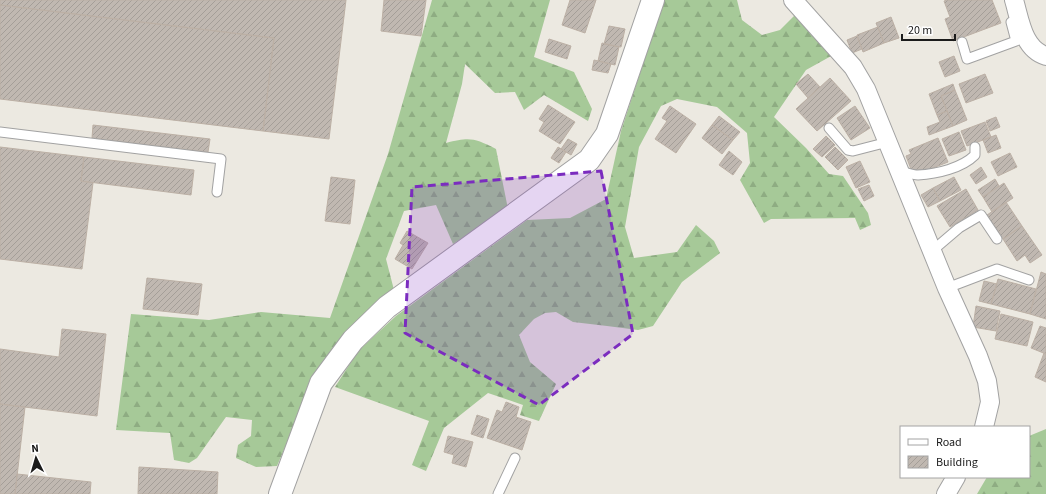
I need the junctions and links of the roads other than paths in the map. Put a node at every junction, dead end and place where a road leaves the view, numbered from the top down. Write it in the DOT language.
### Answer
graph roads {
  1 [pos="653,0"];
  2 [pos="792,0"];
  3 [pos="1015,6"];
  4 [pos="962,42"];
  5 [pos="1046,56"];
  6 [pos="829,128"];
  7 [pos="0,132"];
  8 [pos="888,142"];
  9 [pos="975,147"];
  10 [pos="900,171"];
  11 [pos="217,192"];
  12 [pos="997,239"];
  13 [pos="932,251"];
  14 [pos="1029,280"];
  15 [pos="947,288"];
  16 [pos="984,426"];
  17 [pos="515,458"];
  18 [pos="955,478"];
  19 [pos="280,494"];
  20 [pos="498,494"];
  21 [pos="946,494"];
  1 -- 19 [label="street"];
  2 -- 8 [label="street"];
  3 -- 4 [label="lane"];
  3 -- 5 [label="street"];
  6 -- 8 [label="lane"];
  7 -- 11 [label="lane"];
  8 -- 10 [label="street"];
  9 -- 10 [label="lane"];
  10 -- 13 [label="street"];
  12 -- 13 [label="lane"];
  13 -- 15 [label="street"];
  14 -- 15 [label="lane"];
  15 -- 16 [label="street"];
  17 -- 20 [label="lane"];
  18 -- 21 [label="street"];
}
